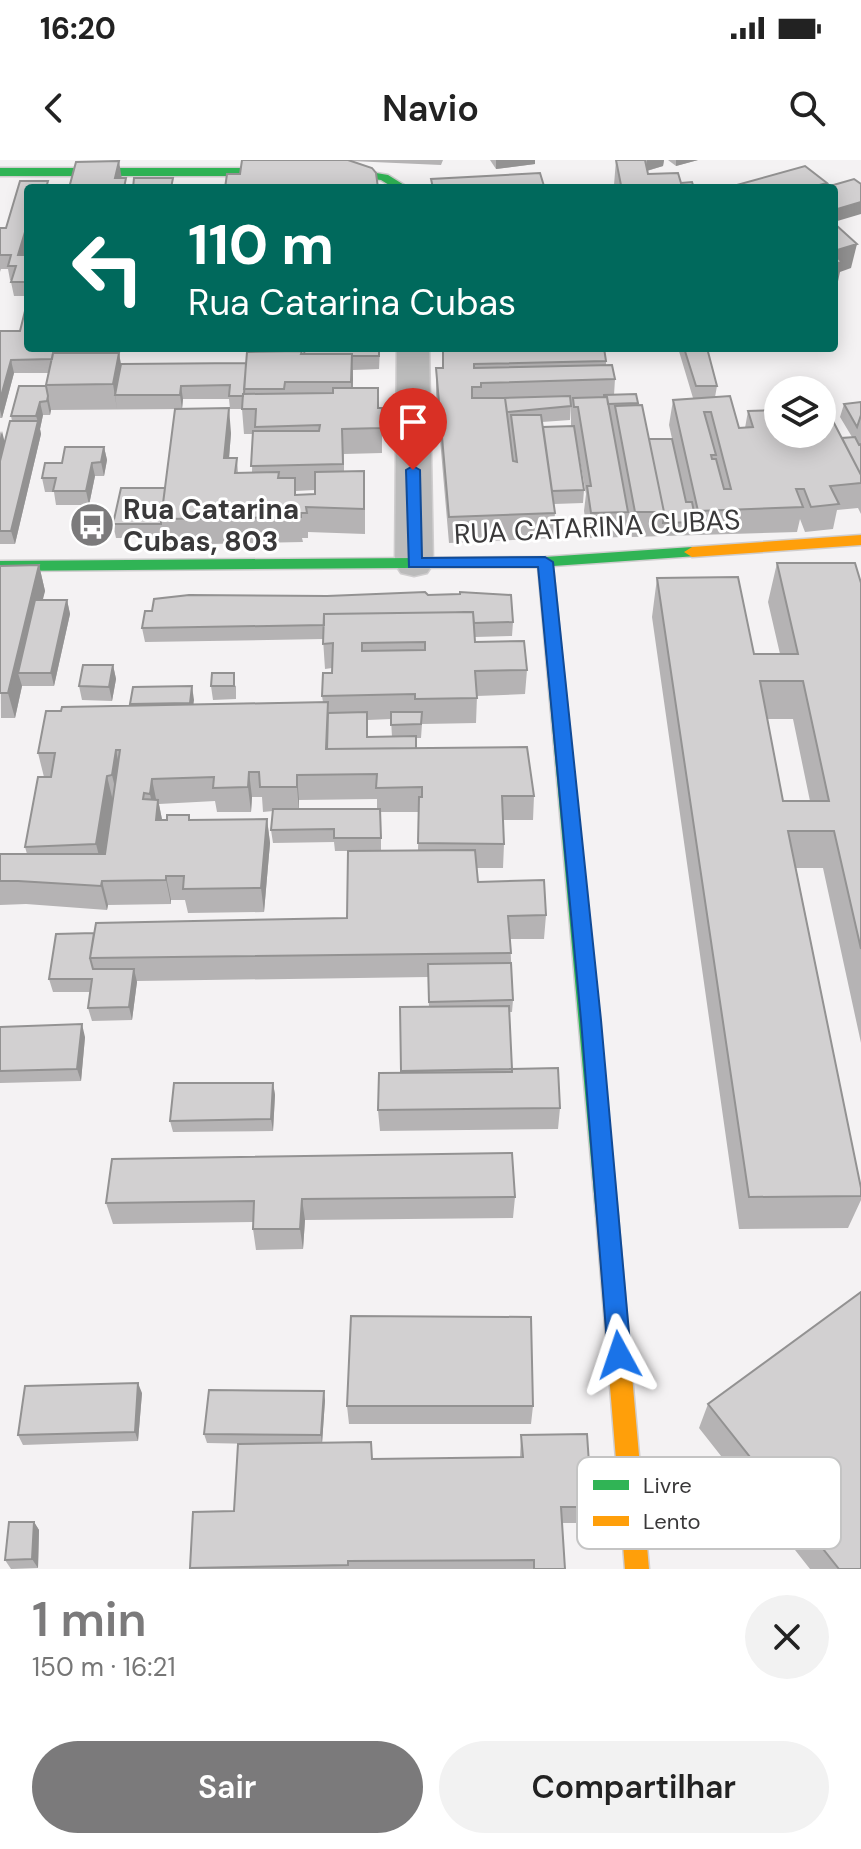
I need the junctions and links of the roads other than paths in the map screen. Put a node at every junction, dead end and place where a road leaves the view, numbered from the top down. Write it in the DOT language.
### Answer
graph roads {
  1 [pos="0,172"];
  2 [pos="399,184"];
  3 [pos="413,352"];
  4 [pos="861,540"];
  5 [pos="545,562"];
  6 [pos="414,564"];
  7 [pos="0,566"];
  8 [pos="628,1457"];
  9 [pos="635,1549"];
  10 [pos="637,1569"];
  1 -- 2 [label="street"];
  3 -- 6 [label="street"];
  4 -- 5 [label="street, RUA CATARINA CUBAS"];
  5 -- 6 [label="street, RUA CATARINA CUBAS"];
  5 -- 8 [label="street"];
  6 -- 7 [label="street, RUA CATARINA CUBAS"];
  9 -- 10 [label="street"];
}
